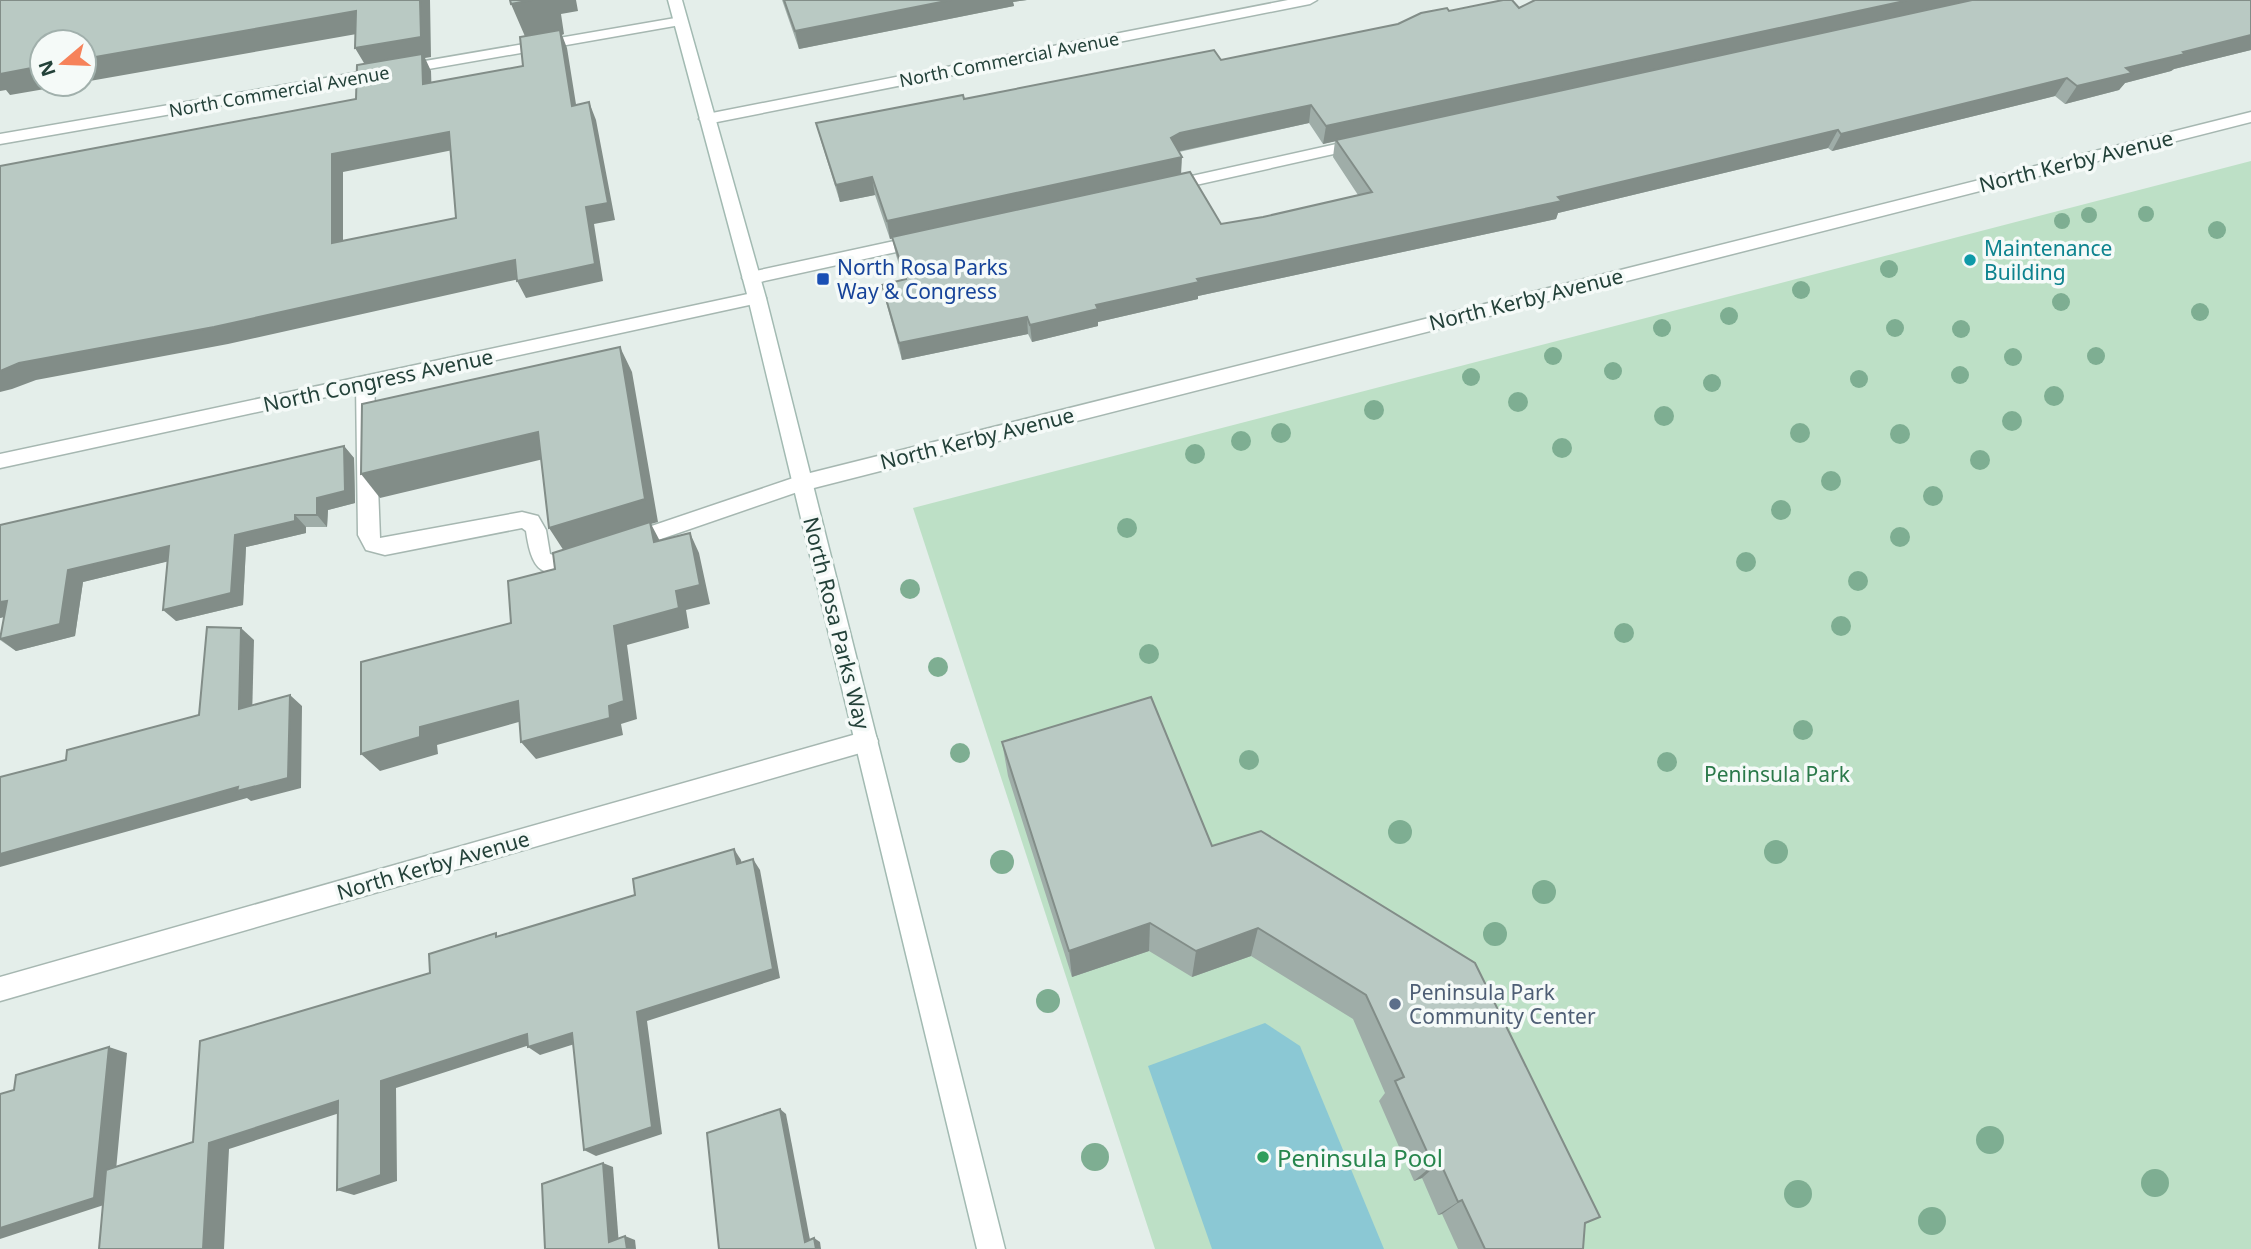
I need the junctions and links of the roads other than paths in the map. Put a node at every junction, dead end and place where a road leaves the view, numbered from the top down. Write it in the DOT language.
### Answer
graph roads {
  1 [pos="675,0"];
  2 [pos="1310,0"];
  3 [pos="1273,3"];
  4 [pos="681,21"];
  5 [pos="2251,117"];
  6 [pos="707,119"];
  7 [pos="0,139"];
  8 [pos="1370,142"];
  9 [pos="1152,190"];
  10 [pos="933,238"];
  11 [pos="751,278"];
  12 [pos="757,299"];
  13 [pos="365,383"];
  14 [pos="0,461"];
  15 [pos="802,483"];
  16 [pos="867,741"];
  17 [pos="0,989"];
  18 [pos="991,1249"];
  1 -- 4 [label="street, North Rosa Parks Way"];
  2 -- 3 [label="street, North Commercial Avenue"];
  3 -- 6 [label="street, North Commercial Avenue"];
  4 -- 6 [label="street, North Rosa Parks Way"];
  4 -- 7 [label="street, North Commercial Avenue"];
  5 -- 15 [label="street, North Kerby Avenue"];
  6 -- 11 [label="street, North Rosa Parks Way"];
  8 -- 9 [label="street"];
  10 -- 11 [label="street"];
  11 -- 12 [label="street, North Rosa Parks Way"];
  12 -- 13 [label="street, North Congress Avenue"];
  12 -- 15 [label="street, North Rosa Parks Way"];
  13 -- 14 [label="street, North Congress Avenue"];
  13 -- 15 [label="street, North Kerby Avenue"];
  15 -- 16 [label="street, North Rosa Parks Way"];
  16 -- 17 [label="street, North Kerby Avenue"];
  16 -- 18 [label="street, North Rosa Parks Way"];
}
